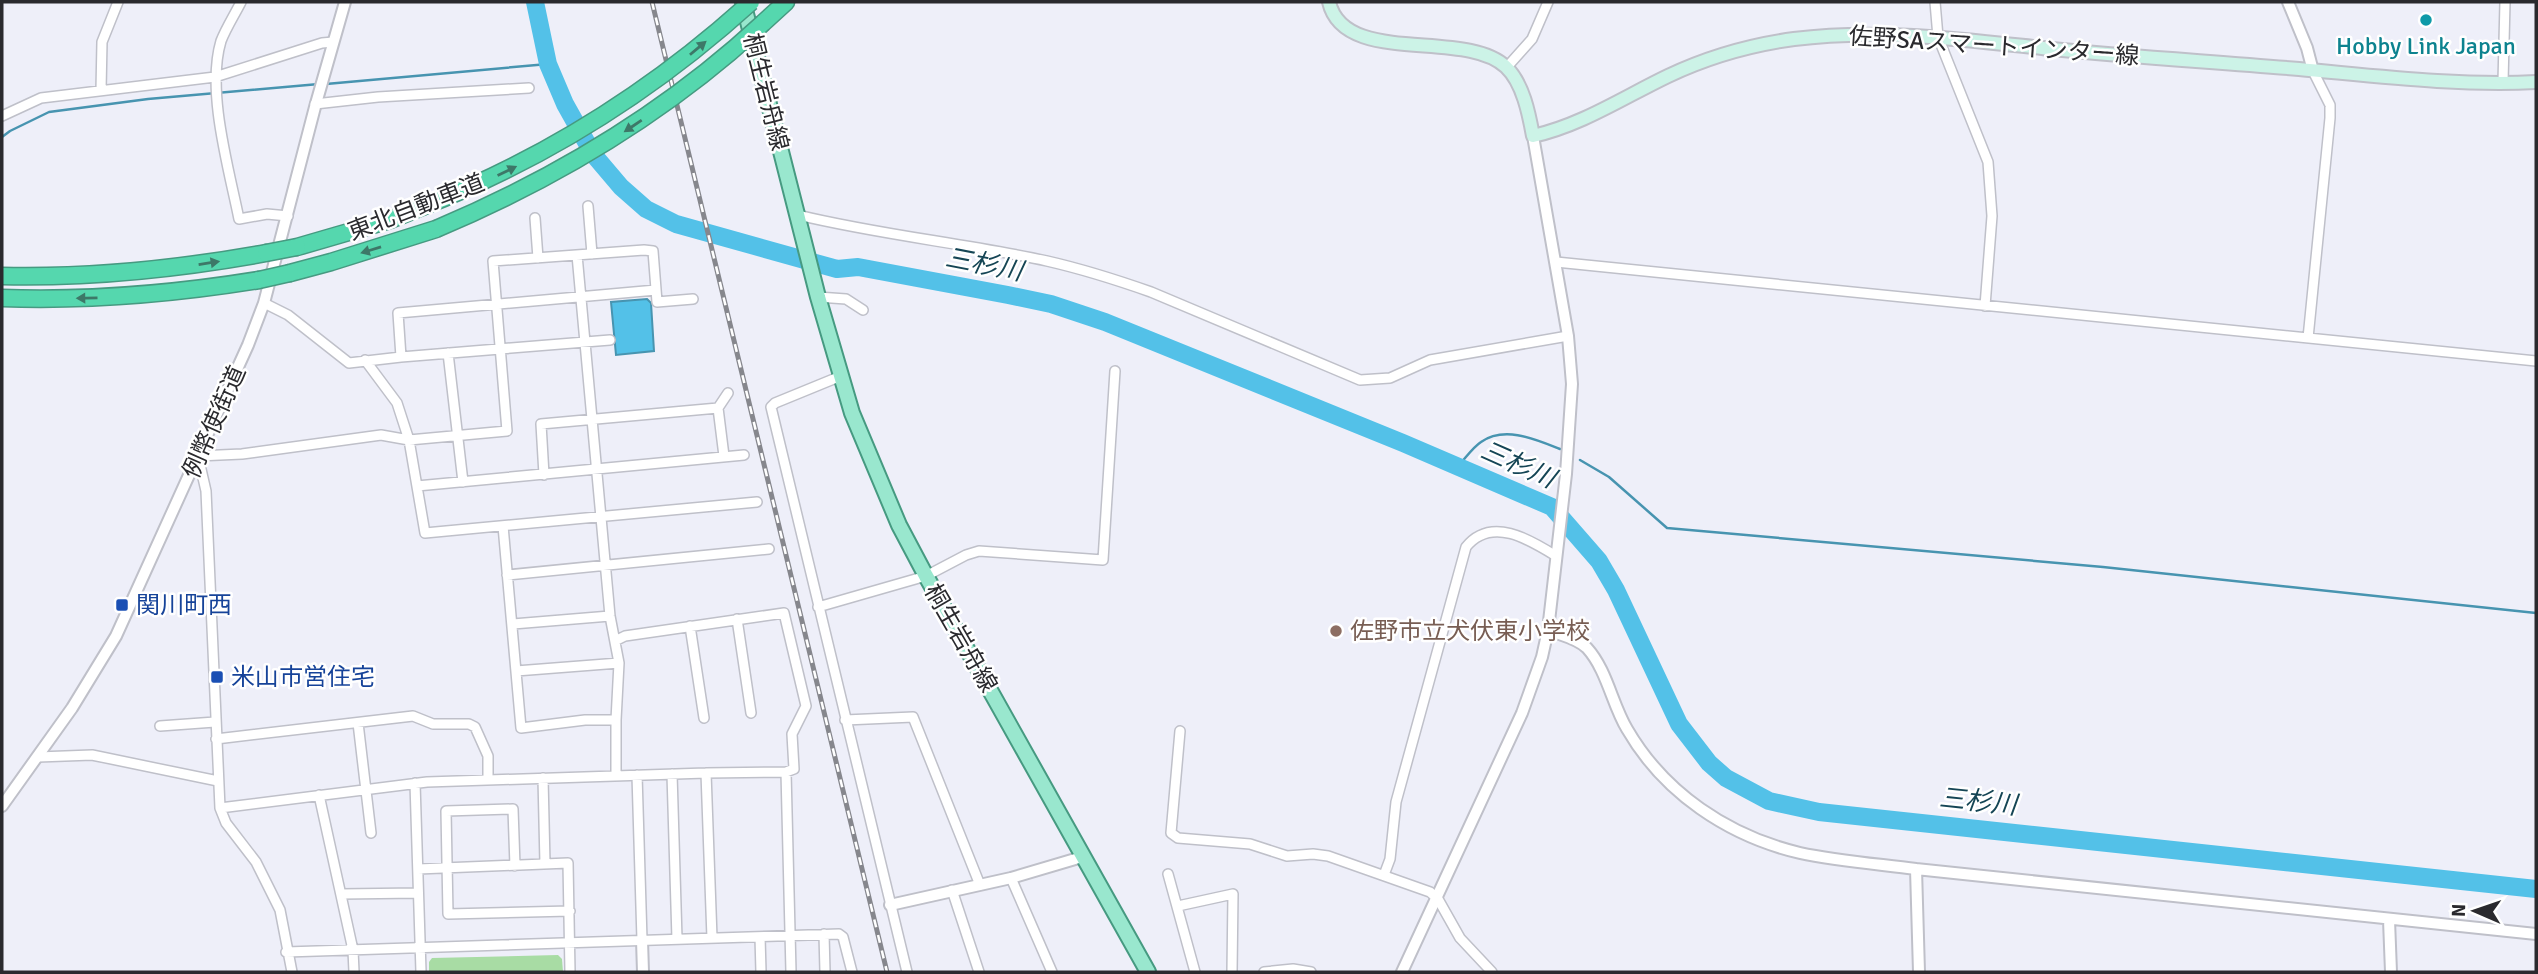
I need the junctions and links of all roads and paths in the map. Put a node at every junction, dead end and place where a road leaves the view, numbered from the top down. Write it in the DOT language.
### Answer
graph roads {
  1 [pos="118,2"];
  2 [pos="242,2"];
  3 [pos="345,2"];
  4 [pos="743,2"];
  5 [pos="751,2"];
  6 [pos="786,2"];
  7 [pos="1329,2"];
  8 [pos="1548,2"];
  9 [pos="1935,2"];
  10 [pos="2288,2"];
  11 [pos="2505,2"];
  12 [pos="1938,37"];
  13 [pos="333,42"];
  14 [pos="1507,67"];
  15 [pos="2313,71"];
  16 [pos="216,79"];
  17 [pos="2503,82"];
  18 [pos="2536,82"];
  19 [pos="529,88"];
  20 [pos="101,90"];
  21 [pos="316,101"];
  22 [pos="2,116"];
  23 [pos="1534,136"];
  24 [pos="589,206"];
  25 [pos="288,216"];
  26 [pos="535,218"];
  27 [pos="799,219"];
  28 [pos="592,254"];
  29 [pos="577,255"];
  30 [pos="538,258"];
  31 [pos="1556,262"];
  32 [pos="2,275"];
  33 [pos="656,290"];
  34 [pos="817,291"];
  35 [pos="2,298"];
  36 [pos="581,298"];
  37 [pos="694,299"];
  38 [pos="264,303"];
  39 [pos="495,305"];
  40 [pos="1985,306"];
  41 [pos="863,310"];
  42 [pos="1568,336"];
  43 [pos="2308,338"];
  44 [pos="610,340"];
  45 [pos="585,341"];
  46 [pos="499,350"];
  47 [pos="448,353"];
  48 [pos="401,357"];
  49 [pos="365,360"];
  50 [pos="2536,361"];
  51 [pos="1115,371"];
  52 [pos="841,376"];
  53 [pos="728,393"];
  54 [pos="718,408"];
  55 [pos="592,419"];
  56 [pos="458,435"];
  57 [pos="409,440"];
  58 [pos="744,455"];
  59 [pos="198,456"];
  60 [pos="724,456"];
  61 [pos="596,470"];
  62 [pos="544,474"];
  63 [pos="463,482"];
  64 [pos="417,486"];
  65 [pos="757,502"];
  66 [pos="600,516"];
  67 [pos="503,526"];
  68 [pos="769,550"];
  69 [pos="1556,556"];
  70 [pos="605,566"];
  71 [pos="508,575"];
  72 [pos="926,576"];
  73 [pos="818,607"];
  74 [pos="610,616"];
  75 [pos="737,619"];
  76 [pos="513,624"];
  77 [pos="690,626"];
  78 [pos="1548,630"];
  79 [pos="615,641"];
  80 [pos="619,663"];
  81 [pos="516,671"];
  82 [pos="751,713"];
  83 [pos="704,718"];
  84 [pos="616,720"];
  85 [pos="845,720"];
  86 [pos="215,722"];
  87 [pos="358,723"];
  88 [pos="160,726"];
  89 [pos="1180,732"];
  90 [pos="216,739"];
  91 [pos="38,757"];
  92 [pos="786,772"];
  93 [pos="706,773"];
  94 [pos="672,774"];
  95 [pos="637,775"];
  96 [pos="616,776"];
  97 [pos="543,778"];
  98 [pos="488,779"];
  99 [pos="218,781"];
  100 [pos="415,783"];
  101 [pos="367,788"];
  102 [pos="320,795"];
  103 [pos="2,806"];
  104 [pos="220,808"];
  105 [pos="371,833"];
  106 [pos="1082,857"];
  107 [pos="545,864"];
  108 [pos="515,866"];
  109 [pos="418,869"];
  110 [pos="447,869"];
  111 [pos="1916,869"];
  112 [pos="1168,874"];
  113 [pos="1384,875"];
  114 [pos="1011,878"];
  115 [pos="980,885"];
  116 [pos="952,890"];
  117 [pos="418,892"];
  118 [pos="341,894"];
  119 [pos="1438,899"];
  120 [pos="890,905"];
  121 [pos="1178,906"];
  122 [pos="570,911"];
  123 [pos="2389,920"];
  124 [pos="824,934"];
  125 [pos="2536,934"];
  126 [pos="790,936"];
  127 [pos="712,937"];
  128 [pos="760,937"];
  129 [pos="677,939"];
  130 [pos="642,940"];
  131 [pos="570,944"];
  132 [pos="420,947"];
  133 [pos="353,950"];
  134 [pos="286,951"];
  135 [pos="292,972"];
  136 [pos="354,972"];
  137 [pos="421,972"];
  138 [pos="570,972"];
  139 [pos="643,972"];
  140 [pos="761,972"];
  141 [pos="791,972"];
  142 [pos="825,972"];
  143 [pos="852,972"];
  144 [pos="907,972"];
  145 [pos="979,972"];
  146 [pos="1052,972"];
  147 [pos="1148,972"];
  148 [pos="1195,972"];
  149 [pos="1232,972"];
  150 [pos="1264,972"];
  151 [pos="1311,972"];
  152 [pos="1402,972"];
  153 [pos="1492,972"];
  154 [pos="1919,972"];
  155 [pos="2391,972"];
  1 -- 20 [label="street"];
  2 -- 16 [label="street"];
  3 -- 13 [label="street, 例幣使街道"];
  4 -- 27 [label="main road, 桐生岩舟線"];
  32 -- 5 [label="highway, 東北自動車道, one-way, bridge"];
  6 -- 35 [label="highway, 東北自動車道, one-way, bridge"];
  7 -- 14 [label="main road"];
  8 -- 14 [label="street"];
  9 -- 12 [label="street"];
  10 -- 15 [label="street"];
  11 -- 17 [label="street"];
  12 -- 15 [label="main road, 佐野SAスマートインター線"];
  12 -- 23 [label="main road, 佐野SAスマートインター線"];
  12 -- 40 [label="street"];
  13 -- 16 [label="street"];
  13 -- 21 [label="street, 例幣使街道"];
  14 -- 23 [label="main road"];
  15 -- 17 [label="main road, 佐野SAスマートインター線"];
  15 -- 43 [label="street"];
  16 -- 20 [label="street"];
  16 -- 25 [label="street"];
  17 -- 18 [label="main road, 佐野SAスマートインター線"];
  19 -- 21 [label="street"];
  20 -- 22 [label="street"];
  21 -- 25 [label="street, 例幣使街道"];
  23 -- 31 [label="street"];
  24 -- 28 [label="street"];
  25 -- 38 [label="street, 例幣使街道"];
  26 -- 30 [label="street"];
  27 -- 34 [label="main road, 桐生岩舟線"];
  27 -- 42 [label="street"];
  28 -- 29 [label="street"];
  28 -- 33 [label="street"];
  29 -- 30 [label="street"];
  29 -- 36 [label="street"];
  30 -- 39 [label="street"];
  31 -- 40 [label="street"];
  31 -- 42 [label="street"];
  33 -- 36 [label="street"];
  33 -- 37 [label="street"];
  34 -- 41 [label="street"];
  34 -- 52 [label="main road, 桐生岩舟線"];
  36 -- 39 [label="street"];
  36 -- 45 [label="street"];
  38 -- 49 [label="street"];
  38 -- 59 [label="street, 例幣使街道"];
  39 -- 46 [label="street"];
  39 -- 48 [label="street"];
  40 -- 43 [label="street"];
  42 -- 69 [label="street"];
  43 -- 50 [label="street"];
  44 -- 45 [label="street"];
  45 -- 46 [label="street"];
  45 -- 55 [label="street"];
  46 -- 47 [label="street"];
  46 -- 56 [label="street"];
  47 -- 48 [label="street"];
  47 -- 56 [label="street"];
  48 -- 49 [label="street"];
  49 -- 57 [label="street"];
  51 -- 72 [label="street"];
  52 -- 72 [label="main road, 桐生岩舟線"];
  52 -- 73 [label="street"];
  53 -- 54 [label="street"];
  54 -- 55 [label="street"];
  54 -- 60 [label="street"];
  55 -- 61 [label="street"];
  55 -- 62 [label="street"];
  56 -- 57 [label="street"];
  56 -- 63 [label="street"];
  57 -- 59 [label="street"];
  57 -- 64 [label="street"];
  58 -- 60 [label="street"];
  59 -- 86 [label="street"];
  59 -- 91 [label="street, 例幣使街道"];
  60 -- 61 [label="street"];
  61 -- 62 [label="street"];
  61 -- 66 [label="street"];
  62 -- 63 [label="street"];
  63 -- 64 [label="street"];
  64 -- 67 [label="street"];
  65 -- 66 [label="street"];
  66 -- 67 [label="street"];
  66 -- 70 [label="street"];
  67 -- 71 [label="street"];
  68 -- 70 [label="street"];
  69 -- 78 [label="street"];
  69 -- 113 [label="street"];
  70 -- 71 [label="street"];
  70 -- 74 [label="street"];
  71 -- 76 [label="street"];
  72 -- 73 [label="street"];
  72 -- 106 [label="main road, 桐生岩舟線"];
  73 -- 85 [label="street"];
  74 -- 76 [label="street"];
  74 -- 79 [label="street"];
  75 -- 77 [label="street"];
  75 -- 82 [label="street"];
  75 -- 92 [label="street"];
  76 -- 81 [label="street"];
  77 -- 79 [label="street"];
  77 -- 83 [label="street"];
  78 -- 111 [label="street"];
  78 -- 119 [label="street"];
  79 -- 80 [label="street"];
  80 -- 81 [label="street"];
  80 -- 84 [label="street"];
  81 -- 84 [label="street"];
  84 -- 96 [label="street"];
  85 -- 115 [label="street"];
  85 -- 120 [label="street"];
  86 -- 88 [label="street"];
  86 -- 90 [label="street"];
  87 -- 90 [label="street"];
  87 -- 98 [label="street"];
  87 -- 101 [label="street"];
  89 -- 113 [label="street"];
  90 -- 99 [label="street"];
  91 -- 99 [label="street"];
  91 -- 103 [label="street, 例幣使街道"];
  92 -- 93 [label="street"];
  92 -- 126 [label="street"];
  93 -- 94 [label="street"];
  93 -- 127 [label="street"];
  94 -- 95 [label="street"];
  94 -- 129 [label="street"];
  95 -- 96 [label="street"];
  95 -- 130 [label="street"];
  96 -- 97 [label="street"];
  97 -- 98 [label="street"];
  97 -- 107 [label="street"];
  98 -- 100 [label="street"];
  99 -- 104 [label="street"];
  100 -- 101 [label="street"];
  100 -- 109 [label="street"];
  101 -- 102 [label="street"];
  101 -- 105 [label="street"];
  102 -- 104 [label="street"];
  102 -- 118 [label="street"];
  104 -- 134 [label="street"];
  106 -- 114 [label="street"];
  106 -- 147 [label="main road, 桐生岩舟線"];
  107 -- 108 [label="street"];
  107 -- 122 [label="street"];
  108 -- 110 [label="street"];
  108 -- 110 [label="street"];
  109 -- 110 [label="street"];
  109 -- 117 [label="street"];
  110 -- 122 [label="street"];
  111 -- 123 [label="street"];
  111 -- 154 [label="street"];
  112 -- 121 [label="street"];
  113 -- 119 [label="street"];
  114 -- 115 [label="street"];
  114 -- 146 [label="street"];
  115 -- 116 [label="street"];
  116 -- 120 [label="street"];
  116 -- 145 [label="street"];
  117 -- 118 [label="street"];
  117 -- 132 [label="street"];
  118 -- 133 [label="street"];
  119 -- 152 [label="street"];
  119 -- 153 [label="street"];
  120 -- 144 [label="street"];
  121 -- 148 [label="street"];
  121 -- 149 [label="street"];
  122 -- 131 [label="street"];
  123 -- 125 [label="street"];
  123 -- 155 [label="street"];
  124 -- 126 [label="street"];
  124 -- 142 [label="street"];
  124 -- 143 [label="street"];
  126 -- 128 [label="street"];
  126 -- 141 [label="street"];
  127 -- 128 [label="street"];
  127 -- 129 [label="street"];
  128 -- 140 [label="street"];
  129 -- 130 [label="street"];
  130 -- 131 [label="street"];
  130 -- 139 [label="street"];
  131 -- 132 [label="street"];
  131 -- 138 [label="street"];
  132 -- 133 [label="street"];
  132 -- 137 [label="street"];
  133 -- 134 [label="street"];
  133 -- 136 [label="street"];
  134 -- 135 [label="street"];
  150 -- 151 [label="street"];
}
